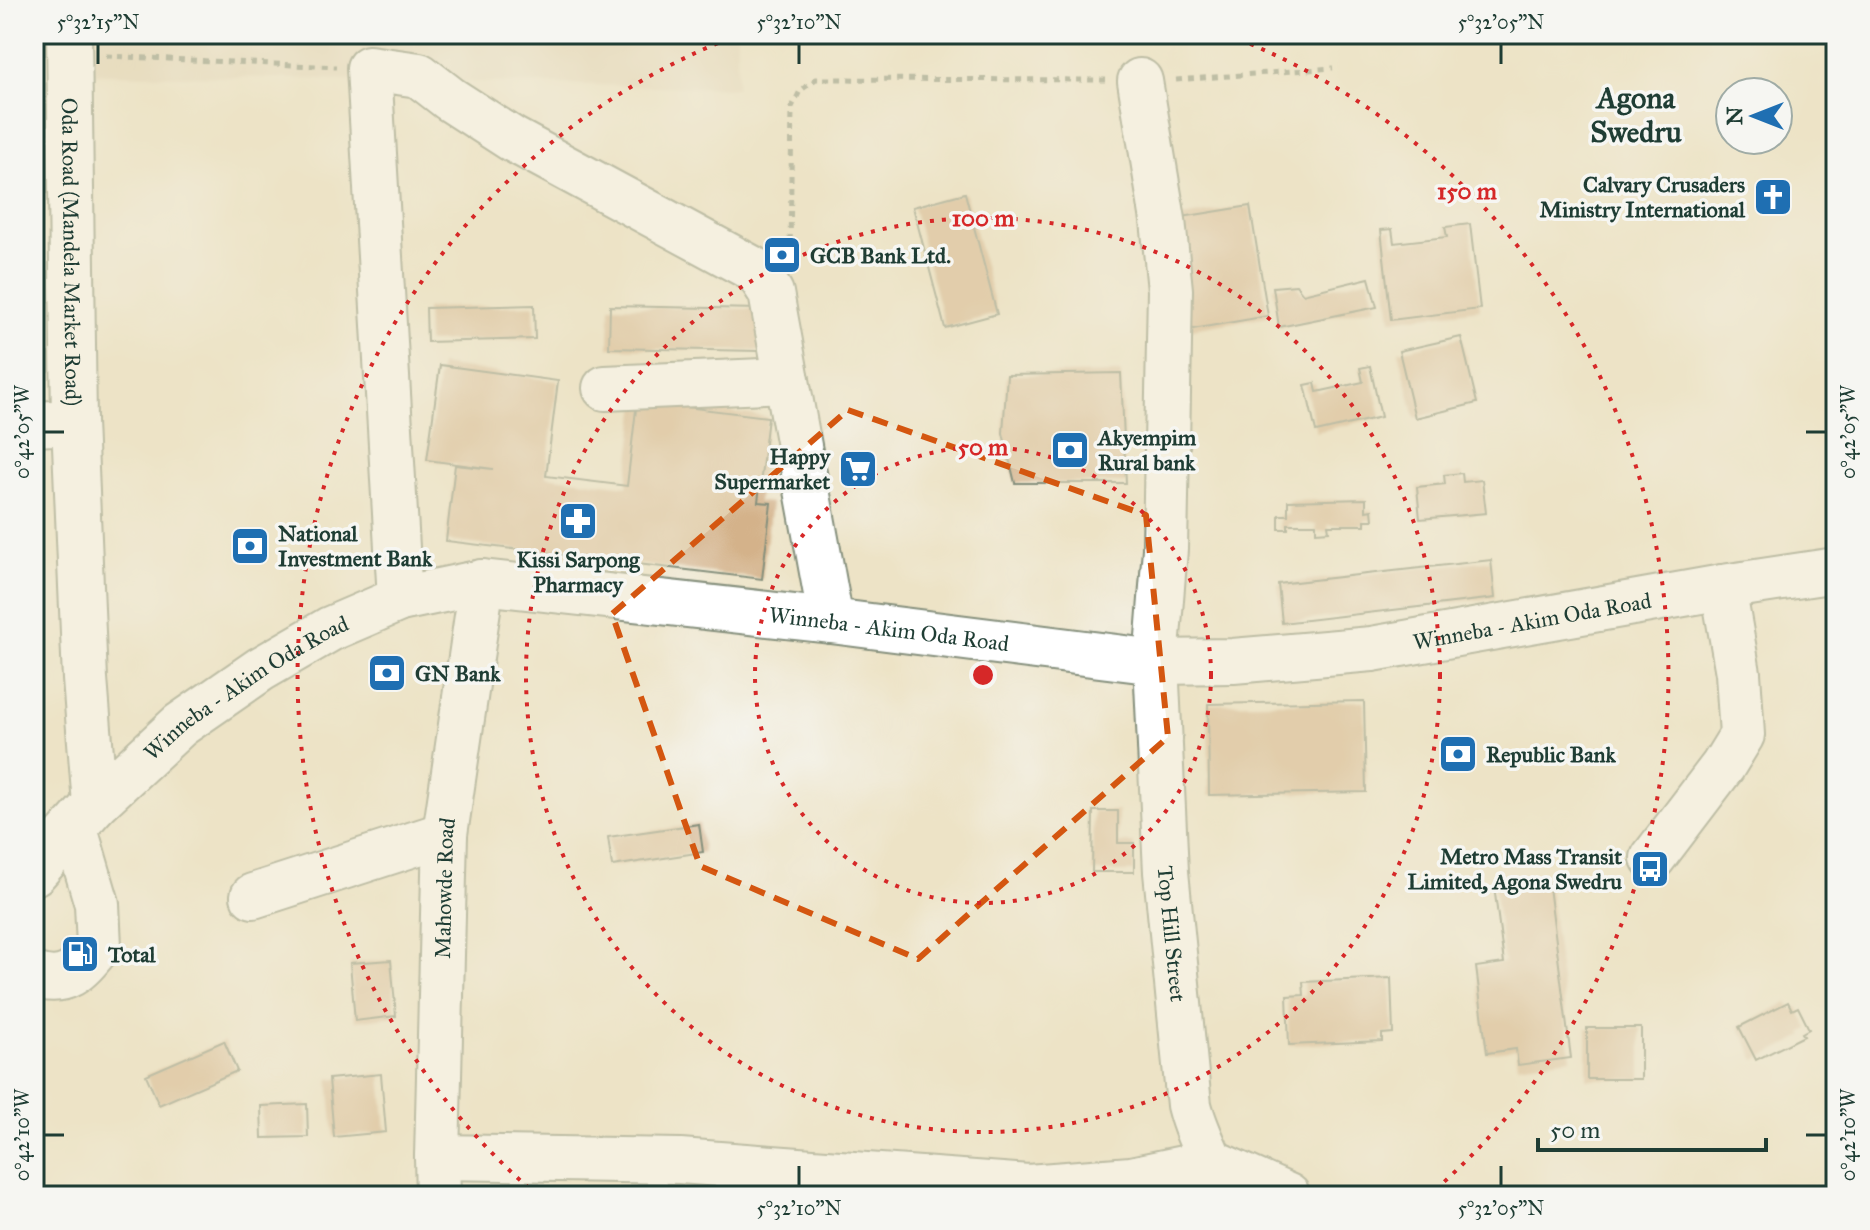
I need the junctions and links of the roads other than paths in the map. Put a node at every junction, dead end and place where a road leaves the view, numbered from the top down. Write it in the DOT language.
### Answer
graph roads {
  1 [pos="69,44"];
  2 [pos="1140,81"];
  3 [pos="787,380"];
  4 [pos="605,388"];
  5 [pos="54,423"];
  6 [pos="1836,570"];
  7 [pos="482,582"];
  8 [pos="1723,587"];
  9 [pos="400,599"];
  10 [pos="831,621"];
  11 [pos="1156,662"];
  12 [pos="85,817"];
  13 [pos="445,834"];
  14 [pos="1653,858"];
  15 [pos="34,873"];
  16 [pos="253,896"];
  17 [pos="34,975"];
  18 [pos="438,1177"];
  19 [pos="1219,1179"];
  20 [pos="1288,1196"];
  1 -- 5 [label="street, Oda Road (Mandela Market Road)"];
  2 -- 11 [label="street, Top Hill Street"];
  3 -- 4 [label="street"];
  3 -- 9 [label="street"];
  3 -- 10 [label="street"];
  5 -- 12 [label="street, Oda Road (Mandela Market Road)"];
  6 -- 8 [label="street, Winneba - Akim Oda Road"];
  7 -- 9 [label="street, Winneba - Akim Oda Road"];
  7 -- 10 [label="street, Winneba - Akim Oda Road"];
  7 -- 13 [label="street, Mahowde Road"];
  8 -- 11 [label="street, Winneba - Akim Oda Road"];
  8 -- 14 [label="street"];
  9 -- 12 [label="street, Winneba - Akim Oda Road"];
  10 -- 11 [label="street, Winneba - Akim Oda Road"];
  11 -- 19 [label="street, Top Hill Street"];
  12 -- 15 [label="street, Winneba - Akim Oda Road"];
  12 -- 17 [label="street, Oda Road (Mandela Market Road)"];
  13 -- 16 [label="street"];
  13 -- 18 [label="street, Mahowde Road"];
  18 -- 19 [label="street"];
  19 -- 20 [label="street"];
}
